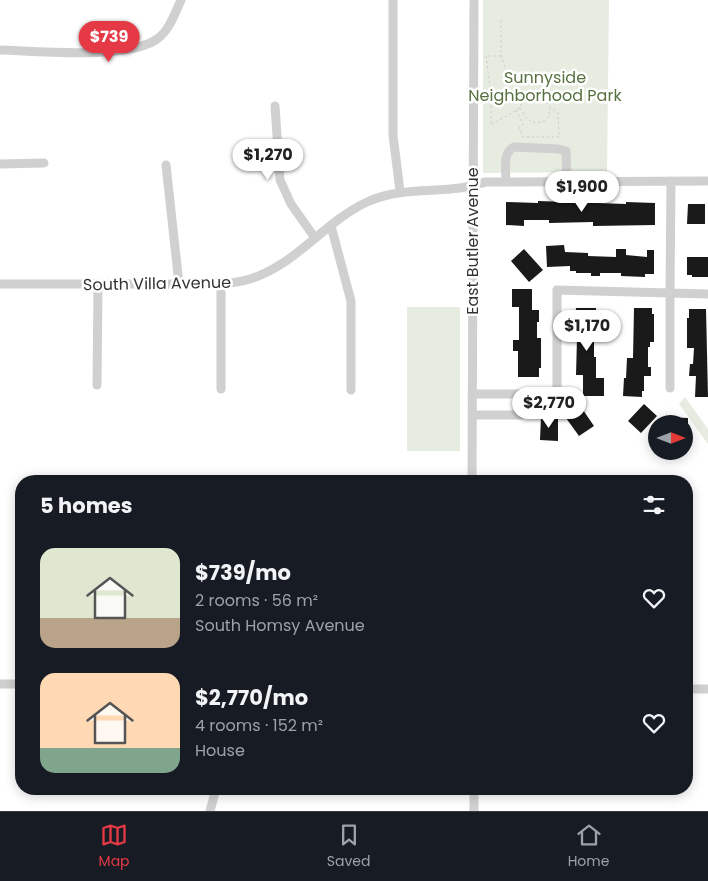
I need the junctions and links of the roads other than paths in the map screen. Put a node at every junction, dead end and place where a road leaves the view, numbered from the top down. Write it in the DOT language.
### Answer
graph roads {
  1 [pos="181,0"];
  2 [pos="393,0"];
  3 [pos="474,0"];
  4 [pos="0,50"];
  5 [pos="274,106"];
  6 [pos="44,163"];
  7 [pos="0,164"];
  8 [pos="166,165"];
  9 [pos="567,181"];
  10 [pos="671,181"];
  11 [pos="708,181"];
  12 [pos="506,182"];
  13 [pos="472,185"];
  14 [pos="400,191"];
  15 [pos="331,226"];
  16 [pos="315,238"];
  17 [pos="221,283"];
  18 [pos="0,284"];
  19 [pos="98,284"];
  20 [pos="179,284"];
  21 [pos="670,293"];
  22 [pos="708,294"];
  23 [pos="97,385"];
  24 [pos="670,388"];
  25 [pos="222,389"];
  26 [pos="351,390"];
  27 [pos="472,394"];
  28 [pos="472,415"];
  29 [pos="521,415"];
  30 [pos="472,475"];
  31 [pos="0,684"];
  32 [pos="15,684"];
  33 [pos="693,689"];
  34 [pos="708,689"];
  35 [pos="214,795"];
  36 [pos="474,795"];
  37 [pos="210,811"];
  38 [pos="474,811"];
  1 -- 4 [label="street"];
  2 -- 14 [label="street"];
  3 -- 13 [label="street, East Butler Avenue"];
  5 -- 16 [label="street"];
  6 -- 7 [label="street"];
  8 -- 20 [label="street"];
  9 -- 10 [label="street, South Villa Avenue"];
  9 -- 12 [label="street, South Villa Avenue"];
  9 -- 12 [label="street"];
  10 -- 11 [label="street, South Villa Avenue"];
  10 -- 21 [label="street"];
  12 -- 13 [label="street, South Villa Avenue"];
  13 -- 14 [label="street, South Villa Avenue"];
  13 -- 27 [label="street, East Butler Avenue"];
  14 -- 15 [label="street, South Villa Avenue"];
  15 -- 16 [label="street, South Villa Avenue"];
  15 -- 26 [label="street"];
  16 -- 17 [label="street, South Villa Avenue"];
  17 -- 20 [label="street, South Villa Avenue"];
  17 -- 25 [label="street"];
  18 -- 19 [label="street, South Villa Avenue"];
  19 -- 20 [label="street, South Villa Avenue"];
  19 -- 23 [label="street"];
  21 -- 22 [label="street"];
  21 -- 24 [label="street"];
  21 -- 27 [label="street"];
  27 -- 28 [label="street, East Butler Avenue"];
  28 -- 29 [label="street"];
  28 -- 30 [label="street, East Butler Avenue"];
  31 -- 32 [label="street"];
  33 -- 34 [label="street"];
  35 -- 37 [label="street"];
  36 -- 38 [label="street"];
}
